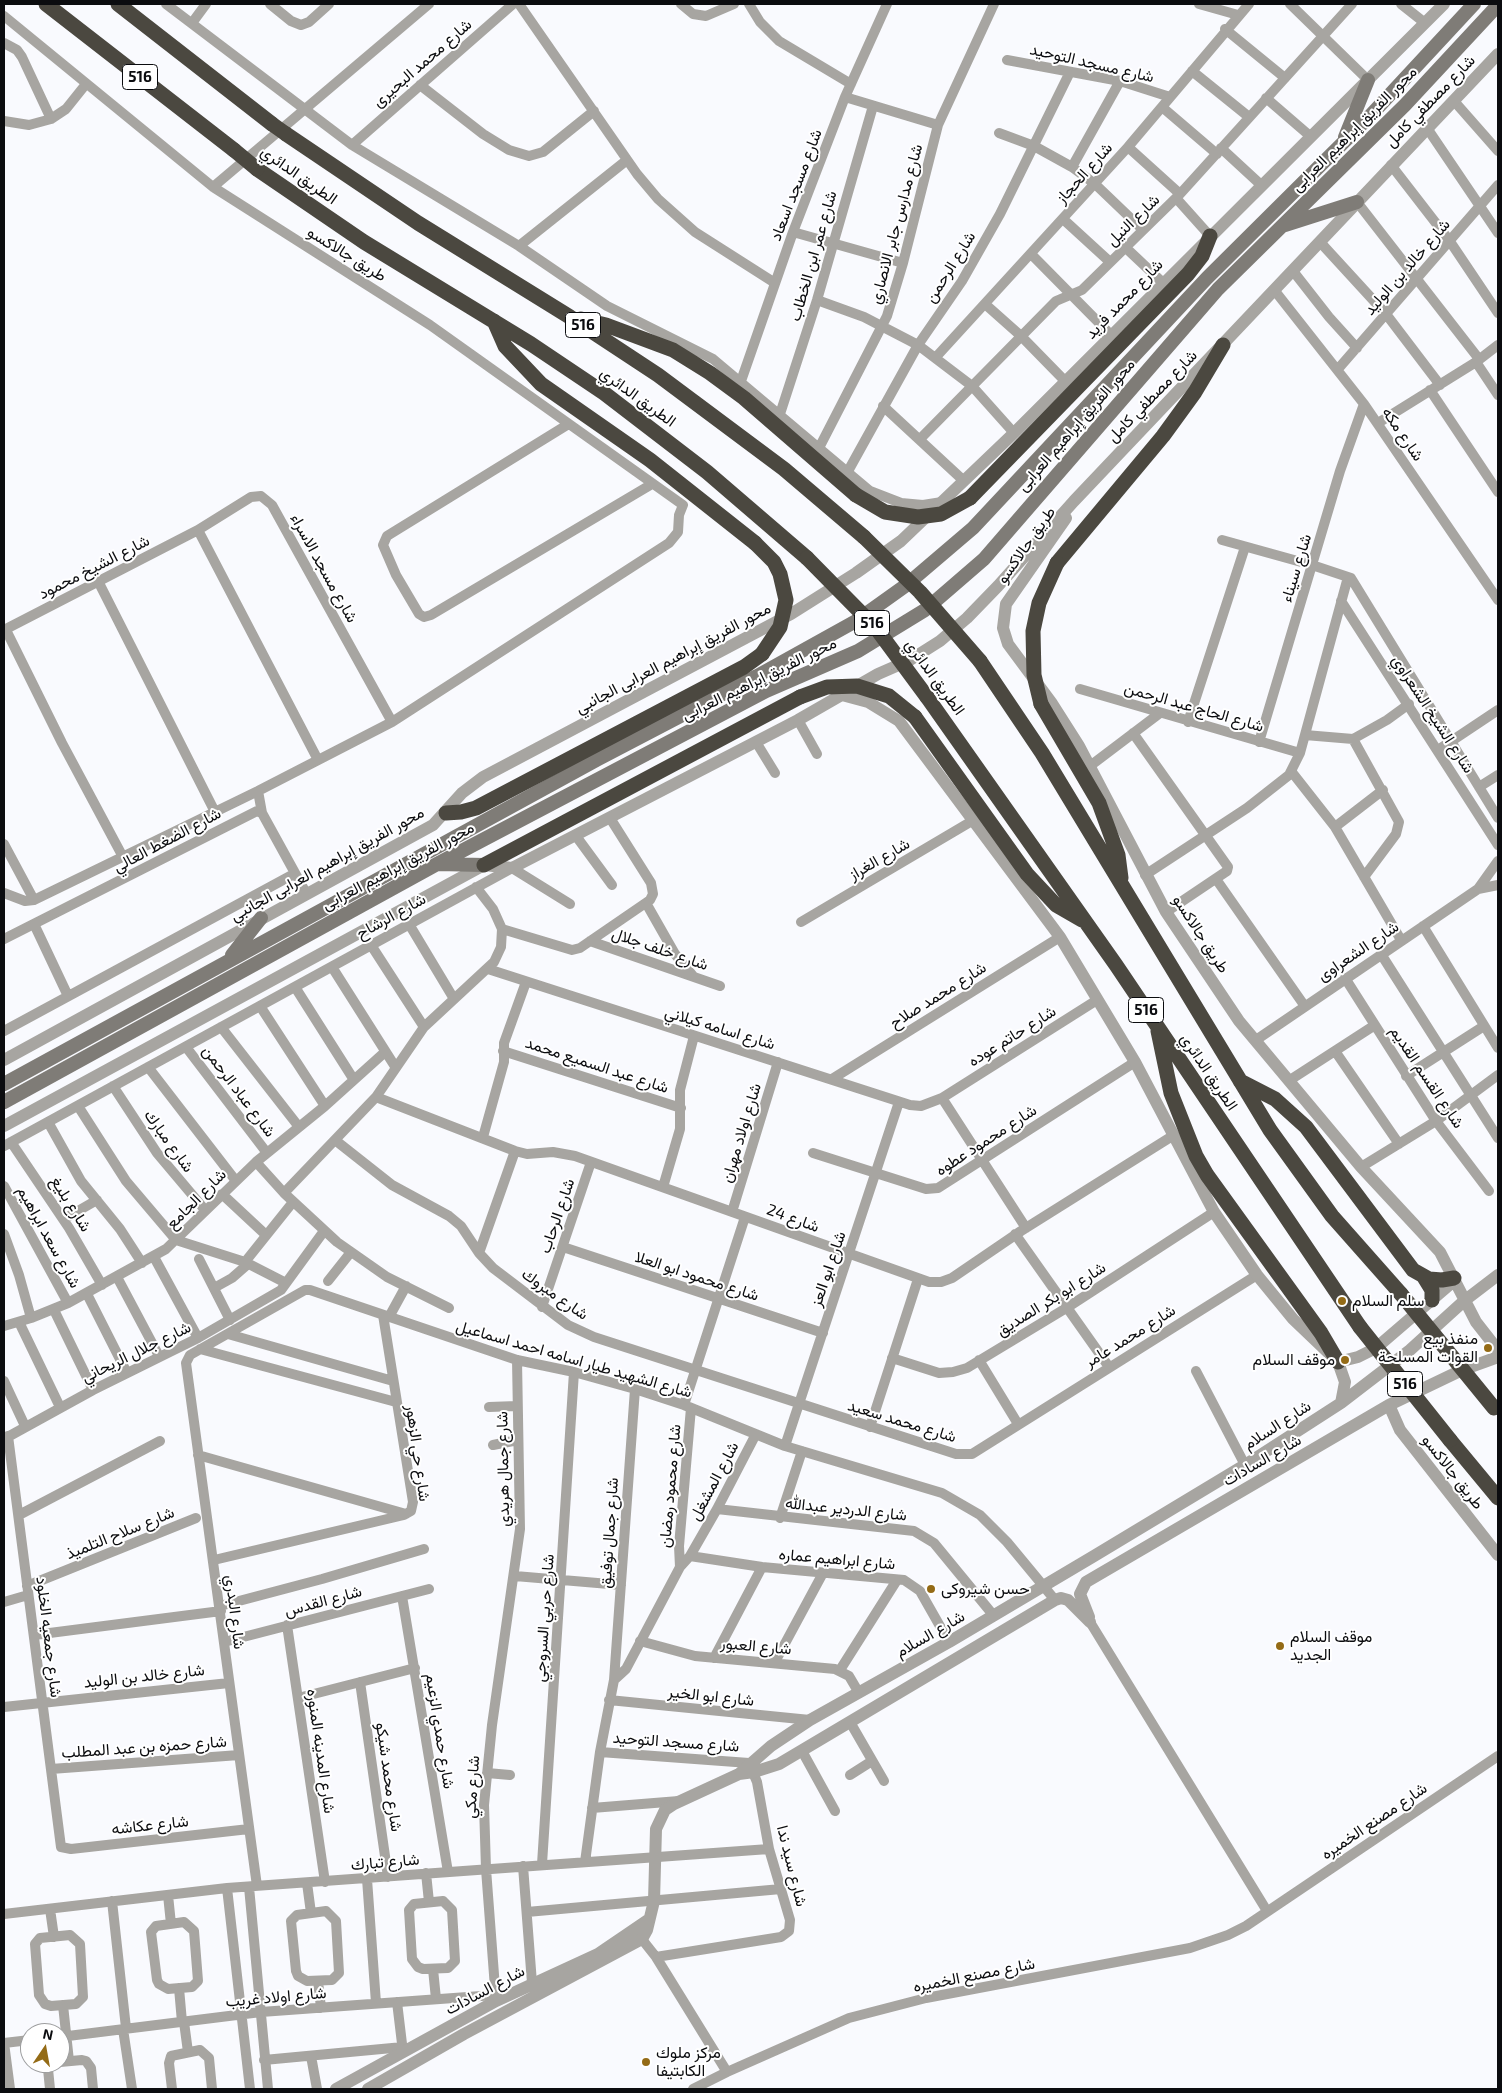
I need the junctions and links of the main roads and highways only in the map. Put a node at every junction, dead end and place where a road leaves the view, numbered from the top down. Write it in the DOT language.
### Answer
graph roads {
  1 [pos="46,4"];
  2 [pos="118,4"];
  3 [pos="1474,4"];
  4 [pos="1498,5"];
  5 [pos="1368,80"];
  6 [pos="1342,144"];
  7 [pos="1357,202"];
  8 [pos="1282,226"];
  9 [pos="1210,236"];
  10 [pos="570,317"];
  11 [pos="494,321"];
  12 [pos="1223,345"];
  13 [pos="446,813"];
  14 [pos="437,864"];
  15 [pos="484,865"];
  16 [pos="1121,882"];
  17 [pos="261,918"];
  18 [pos="1086,923"];
  19 [pos="228,960"];
  20 [pos="1157,1027"];
  21 [pos="1240,1081"];
  22 [pos="4,1084"];
  23 [pos="4,1102"];
  24 [pos="1424,1277"];
  25 [pos="1454,1279"];
  26 [pos="1432,1300"];
  27 [pos="1338,1362"];
  28 [pos="1496,1410"];
  29 [pos="1498,1498"];
  1 -- 11 [label="highway, الطريق الدائري / 516, bridge"];
  2 -- 10 [label="highway, الطريق الدائري / 516, bridge"];
  3 -- 6 [label="main road, محور الفريق إبراهيم العرابى"];
  4 -- 8 [label="main road, محور الفريق إبراهيم العرابى"];
  5 -- 6 [label="main road"];
  6 -- 19 [label="main road, محور الفريق إبراهيم العرابى"];
  7 -- 8 [label="main road"];
  8 -- 14 [label="main road, محور الفريق إبراهيم العرابى"];
  9 -- 10 [label="highway, bridge"];
  10 -- 16 [label="highway, الطريق الدائري / 516, bridge"];
  11 -- 13 [label="highway, bridge"];
  11 -- 18 [label="highway, الطريق الدائري / 516, bridge"];
  12 -- 16 [label="highway, bridge"];
  14 -- 15 [label="main road"];
  14 -- 23 [label="main road, محور الفريق إبراهيم العرابى"];
  15 -- 18 [label="highway, bridge"];
  16 -- 21 [label="highway, الطريق الدائري / 516"];
  17 -- 19 [label="main road"];
  18 -- 20 [label="highway, الطريق الدائري / 516"];
  19 -- 22 [label="main road, محور الفريق إبراهيم العرابى"];
  20 -- 27 [label="highway"];
  20 -- 29 [label="highway, الطريق الدائري / 516, bridge"];
  21 -- 24 [label="highway"];
  21 -- 28 [label="highway, الطريق الدائري / 516, bridge"];
  24 -- 25 [label="highway"];
  24 -- 26 [label="highway"];
}
